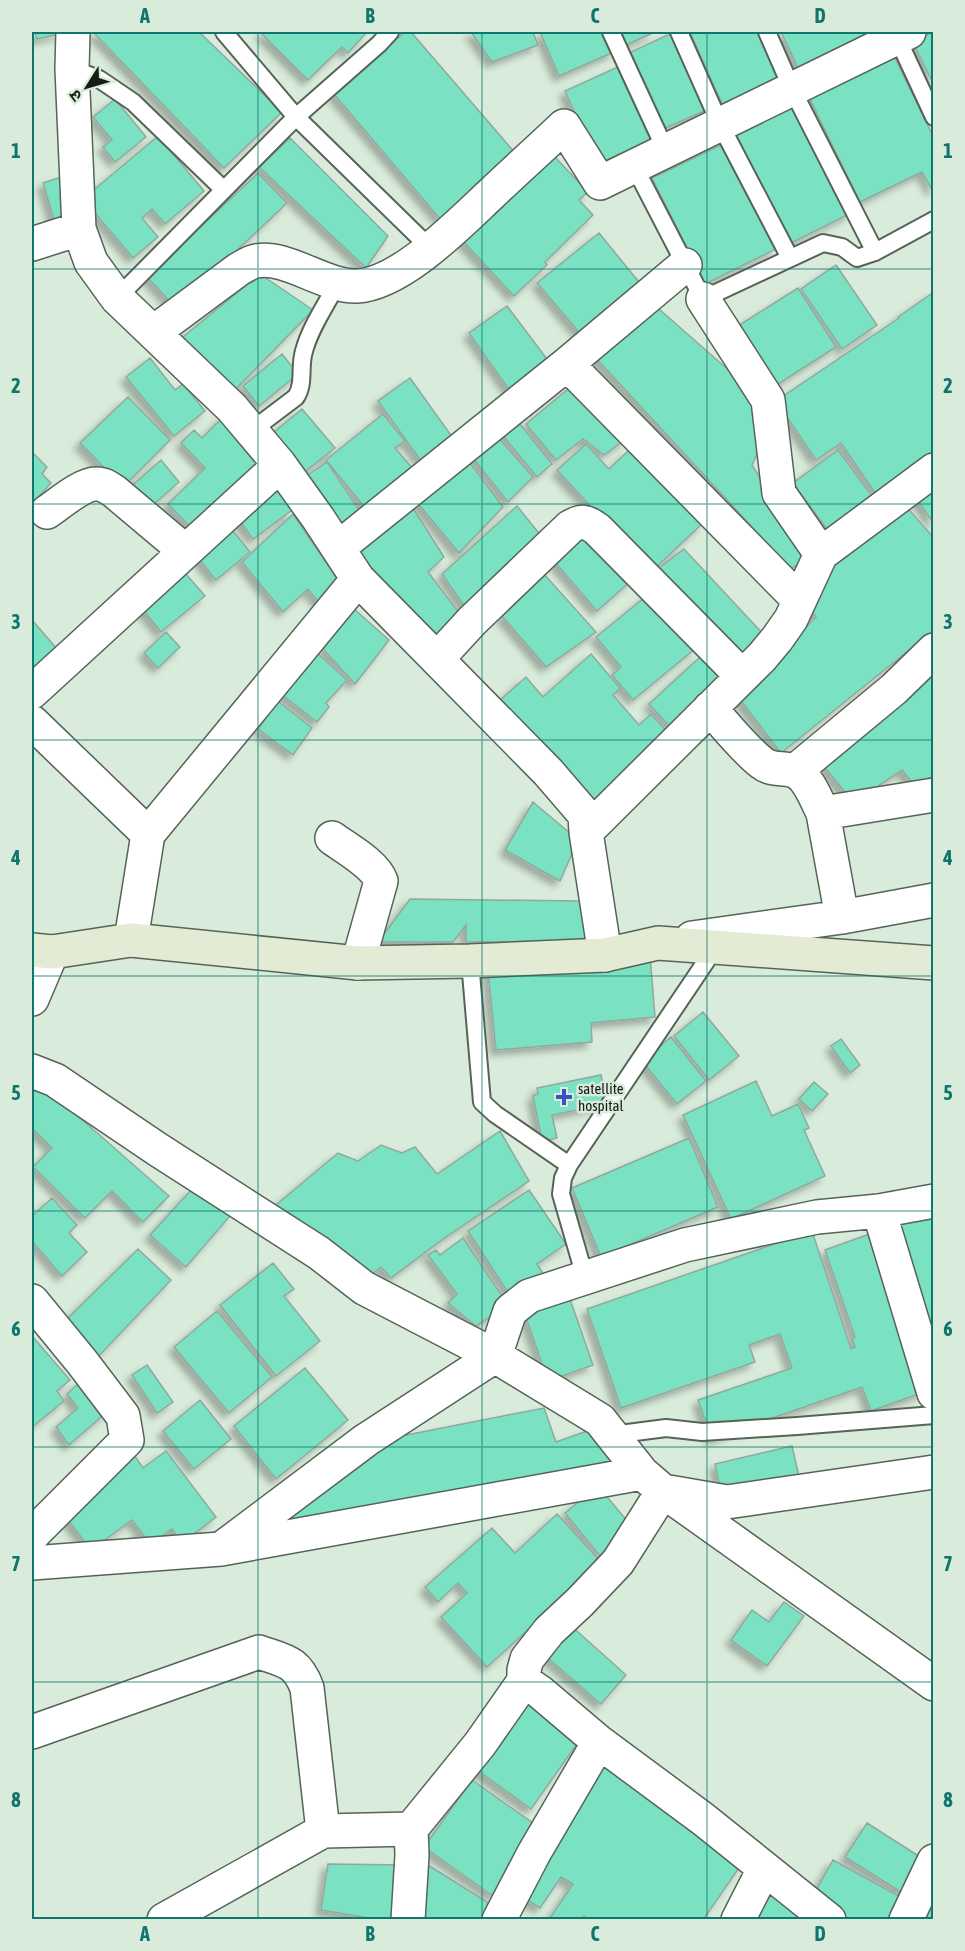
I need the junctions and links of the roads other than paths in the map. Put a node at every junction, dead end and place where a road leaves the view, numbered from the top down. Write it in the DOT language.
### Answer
graph roads {
  1 [pos="73,32"];
  2 [pos="224,32"];
  3 [pos="390,32"];
  4 [pos="611,32"];
  5 [pos="679,32"];
  6 [pos="767,32"];
  7 [pos="900,34"];
  8 [pos="72,69"];
  9 [pos="792,88"];
  10 [pos="296,117"];
  11 [pos="933,117"];
  12 [pos="720,124"];
  13 [pos="666,151"];
  14 [pos="634,166"];
  15 [pos="224,190"];
  16 [pos="933,220"];
  17 [pos="79,229"];
  18 [pos="32,244"];
  19 [pos="431,249"];
  20 [pos="875,252"];
  21 [pos="790,258"];
  22 [pos="685,265"];
  23 [pos="337,284"];
  24 [pos="117,298"];
  25 [pos="703,299"];
  26 [pos="154,332"];
  27 [pos="567,364"];
  28 [pos="251,431"];
  29 [pos="280,465"];
  30 [pos="933,470"];
  31 [pos="47,512"];
  32 [pos="338,548"];
  33 [pos="186,551"];
  34 [pos="821,554"];
  35 [pos="358,579"];
  36 [pos="799,600"];
  37 [pos="933,650"];
  38 [pos="436,659"];
  39 [pos="742,676"];
  40 [pos="32,692"];
  41 [pos="710,708"];
  42 [pos="32,723"];
  43 [pos="795,771"];
  44 [pos="933,795"];
  45 [pos="823,813"];
  46 [pos="586,832"];
  47 [pos="148,834"];
  48 [pos="332,838"];
  49 [pos="933,900"];
  50 [pos="842,917"];
  51 [pos="131,940"];
  52 [pos="658,943"];
  53 [pos="715,948"];
  54 [pos="42,951"];
  55 [pos="605,956"];
  56 [pos="470,961"];
  57 [pos="358,963"];
  58 [pos="933,963"];
  59 [pos="32,999"];
  60 [pos="32,1071"];
  61 [pos="569,1165"];
  62 [pos="933,1202"];
  63 [pos="879,1211"];
  64 [pos="585,1277"];
  65 [pos="32,1301"];
  66 [pos="495,1356"];
  67 [pos="933,1393"];
  68 [pos="933,1415"];
  69 [pos="612,1435"];
  70 [pos="933,1472"];
  71 [pos="653,1482"];
  72 [pos="32,1535"];
  73 [pos="222,1549"];
  74 [pos="32,1563"];
  75 [pos="524,1681"];
  76 [pos="933,1684"];
  77 [pos="32,1732"];
  78 [pos="599,1742"];
  79 [pos="411,1829"];
  80 [pos="323,1832"];
  81 [pos="933,1861"];
  82 [pos="764,1869"];
  83 [pos="164,1920"];
  84 [pos="408,1920"];
  85 [pos="499,1920"];
  86 [pos="738,1920"];
  87 [pos="829,1920"];
  88 [pos="906,1920"];
  1 -- 8 [label="street"];
  2 -- 10 [label="lane"];
  3 -- 10 [label="lane"];
  4 -- 13 [label="lane"];
  5 -- 12 [label="lane"];
  6 -- 9 [label="lane"];
  7 -- 9 [label="street"];
  7 -- 11 [label="lane"];
  8 -- 15 [label="lane"];
  8 -- 17 [label="street"];
  9 -- 12 [label="street"];
  9 -- 20 [label="lane"];
  10 -- 15 [label="lane"];
  10 -- 19 [label="lane"];
  12 -- 13 [label="street"];
  12 -- 21 [label="lane"];
  13 -- 14 [label="street"];
  14 -- 19 [label="street"];
  14 -- 22 [label="lane"];
  15 -- 24 [label="lane"];
  16 -- 20 [label="lane"];
  17 -- 18 [label="street"];
  17 -- 24 [label="street"];
  19 -- 23 [label="street"];
  20 -- 21 [label="lane"];
  21 -- 25 [label="lane"];
  22 -- 25 [label="lane"];
  22 -- 27 [label="street"];
  23 -- 26 [label="street"];
  23 -- 28 [label="lane"];
  24 -- 26 [label="street"];
  25 -- 34 [label="street"];
  26 -- 28 [label="street"];
  27 -- 32 [label="street"];
  27 -- 36 [label="street"];
  28 -- 29 [label="street"];
  29 -- 32 [label="street"];
  29 -- 33 [label="street"];
  30 -- 34 [label="street"];
  31 -- 33 [label="street"];
  32 -- 35 [label="street"];
  33 -- 40 [label="street"];
  34 -- 36 [label="street"];
  35 -- 38 [label="street"];
  35 -- 47 [label="street"];
  36 -- 39 [label="street"];
  37 -- 43 [label="street"];
  38 -- 39 [label="street"];
  38 -- 46 [label="street"];
  39 -- 41 [label="street"];
  41 -- 43 [label="street"];
  41 -- 46 [label="street"];
  42 -- 47 [label="street"];
  43 -- 45 [label="street"];
  44 -- 45 [label="street"];
  45 -- 50 [label="street"];
  46 -- 55 [label="street"];
  47 -- 51 [label="street"];
  48 -- 57 [label="street"];
  49 -- 50 [label="street"];
  50 -- 52 [label="street"];
  51 -- 54 [label="street"];
  51 -- 57 [label="street"];
  52 -- 53 [label="street"];
  52 -- 55 [label="street"];
  53 -- 58 [label="street"];
  53 -- 61 [label="lane"];
  54 -- 59 [label="street"];
  55 -- 56 [label="street"];
  56 -- 57 [label="street"];
  56 -- 61 [label="lane"];
  60 -- 66 [label="street"];
  61 -- 64 [label="lane"];
  62 -- 63 [label="street"];
  63 -- 64 [label="street"];
  63 -- 67 [label="street"];
  64 -- 66 [label="street"];
  65 -- 72 [label="street"];
  66 -- 69 [label="street"];
  66 -- 73 [label="street"];
  68 -- 69 [label="lane"];
  69 -- 71 [label="street"];
  70 -- 71 [label="street"];
  71 -- 73 [label="street"];
  71 -- 75 [label="street"];
  71 -- 76 [label="street"];
  73 -- 74 [label="street"];
  75 -- 78 [label="street"];
  75 -- 79 [label="street"];
  77 -- 80 [label="street"];
  78 -- 82 [label="street"];
  78 -- 85 [label="street"];
  79 -- 80 [label="street"];
  79 -- 84 [label="street"];
  80 -- 83 [label="street"];
  81 -- 88 [label="street"];
  82 -- 86 [label="street"];
  82 -- 87 [label="street"];
}
